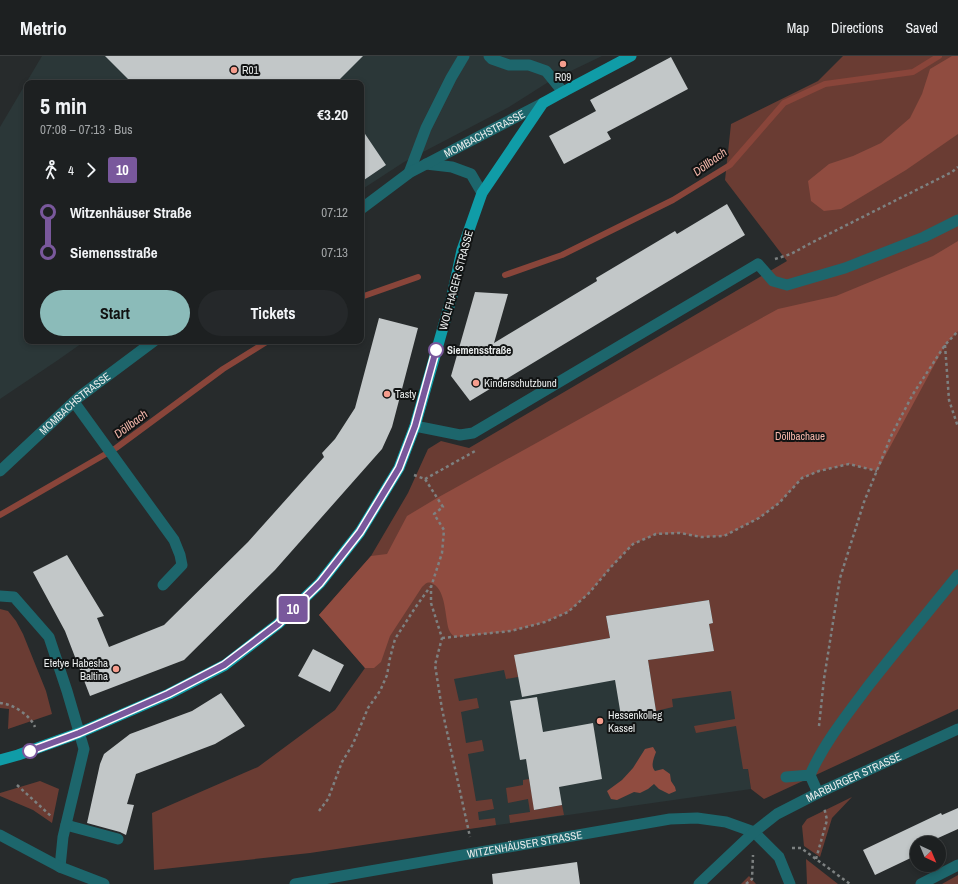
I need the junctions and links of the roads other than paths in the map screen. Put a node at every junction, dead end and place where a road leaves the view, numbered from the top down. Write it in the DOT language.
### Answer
graph roads {
  1 [pos="464,56"];
  2 [pos="489,56"];
  3 [pos="630,56"];
  4 [pos="563,92"];
  5 [pos="543,103"];
  6 [pos="426,164"];
  7 [pos="409,173"];
  8 [pos="482,193"];
  9 [pos="364,207"];
  10 [pos="958,220"];
  11 [pos="150,344"];
  12 [pos="74,402"];
  13 [pos="415,426"];
  14 [pos="0,471"];
  15 [pos="958,575"];
  16 [pos="163,585"];
  17 [pos="0,596"];
  18 [pos="958,729"];
  19 [pos="79,733"];
  20 [pos="0,760"];
  21 [pos="810,775"];
  22 [pos="786,777"];
  23 [pos="818,793"];
  24 [pos="66,825"];
  25 [pos="754,832"];
  26 [pos="0,835"];
  27 [pos="118,839"];
  28 [pos="958,865"];
  29 [pos="60,867"];
  30 [pos="104,884"];
  31 [pos="295,884"];
  32 [pos="699,884"];
  33 [pos="790,884"];
  34 [pos="921,884"];
  1 -- 7 [label="street"];
  2 -- 4 [label="street"];
  3 -- 4 [label="main road, WOLFHAGER STRASSE"];
  4 -- 5 [label="main road, WOLFHAGER STRASSE"];
  5 -- 6 [label="street, MOMBACHSTRASSE"];
  5 -- 8 [label="main road, WOLFHAGER STRASSE"];
  6 -- 7 [label="street, MOMBACHSTRASSE"];
  6 -- 8 [label="street, MOMBACHSTRASSE"];
  7 -- 9 [label="street, MOMBACHSTRASSE"];
  8 -- 13 [label="main road, WOLFHAGER STRASSE"];
  10 -- 13 [label="street"];
  11 -- 12 [label="street, MOMBACHSTRASSE"];
  12 -- 14 [label="street, MOMBACHSTRASSE"];
  12 -- 16 [label="street"];
  13 -- 19 [label="main road, WOLFHAGER STRASSE"];
  15 -- 21 [label="street"];
  17 -- 19 [label="street"];
  18 -- 23 [label="street, MARBURGER STRASSE"];
  19 -- 20 [label="main road, WOLFHAGER STRASSE"];
  19 -- 24 [label="street"];
  21 -- 22 [label="street"];
  21 -- 23 [label="street"];
  23 -- 25 [label="street, MARBURGER STRASSE"];
  24 -- 27 [label="street"];
  24 -- 29 [label="street"];
  25 -- 31 [label="street, WITZENHÄUSER STRASSE"];
  25 -- 32 [label="street, MARBURGER STRASSE"];
  25 -- 33 [label="street"];
  26 -- 29 [label="street"];
  28 -- 34 [label="street"];
  29 -- 30 [label="street"];
}
